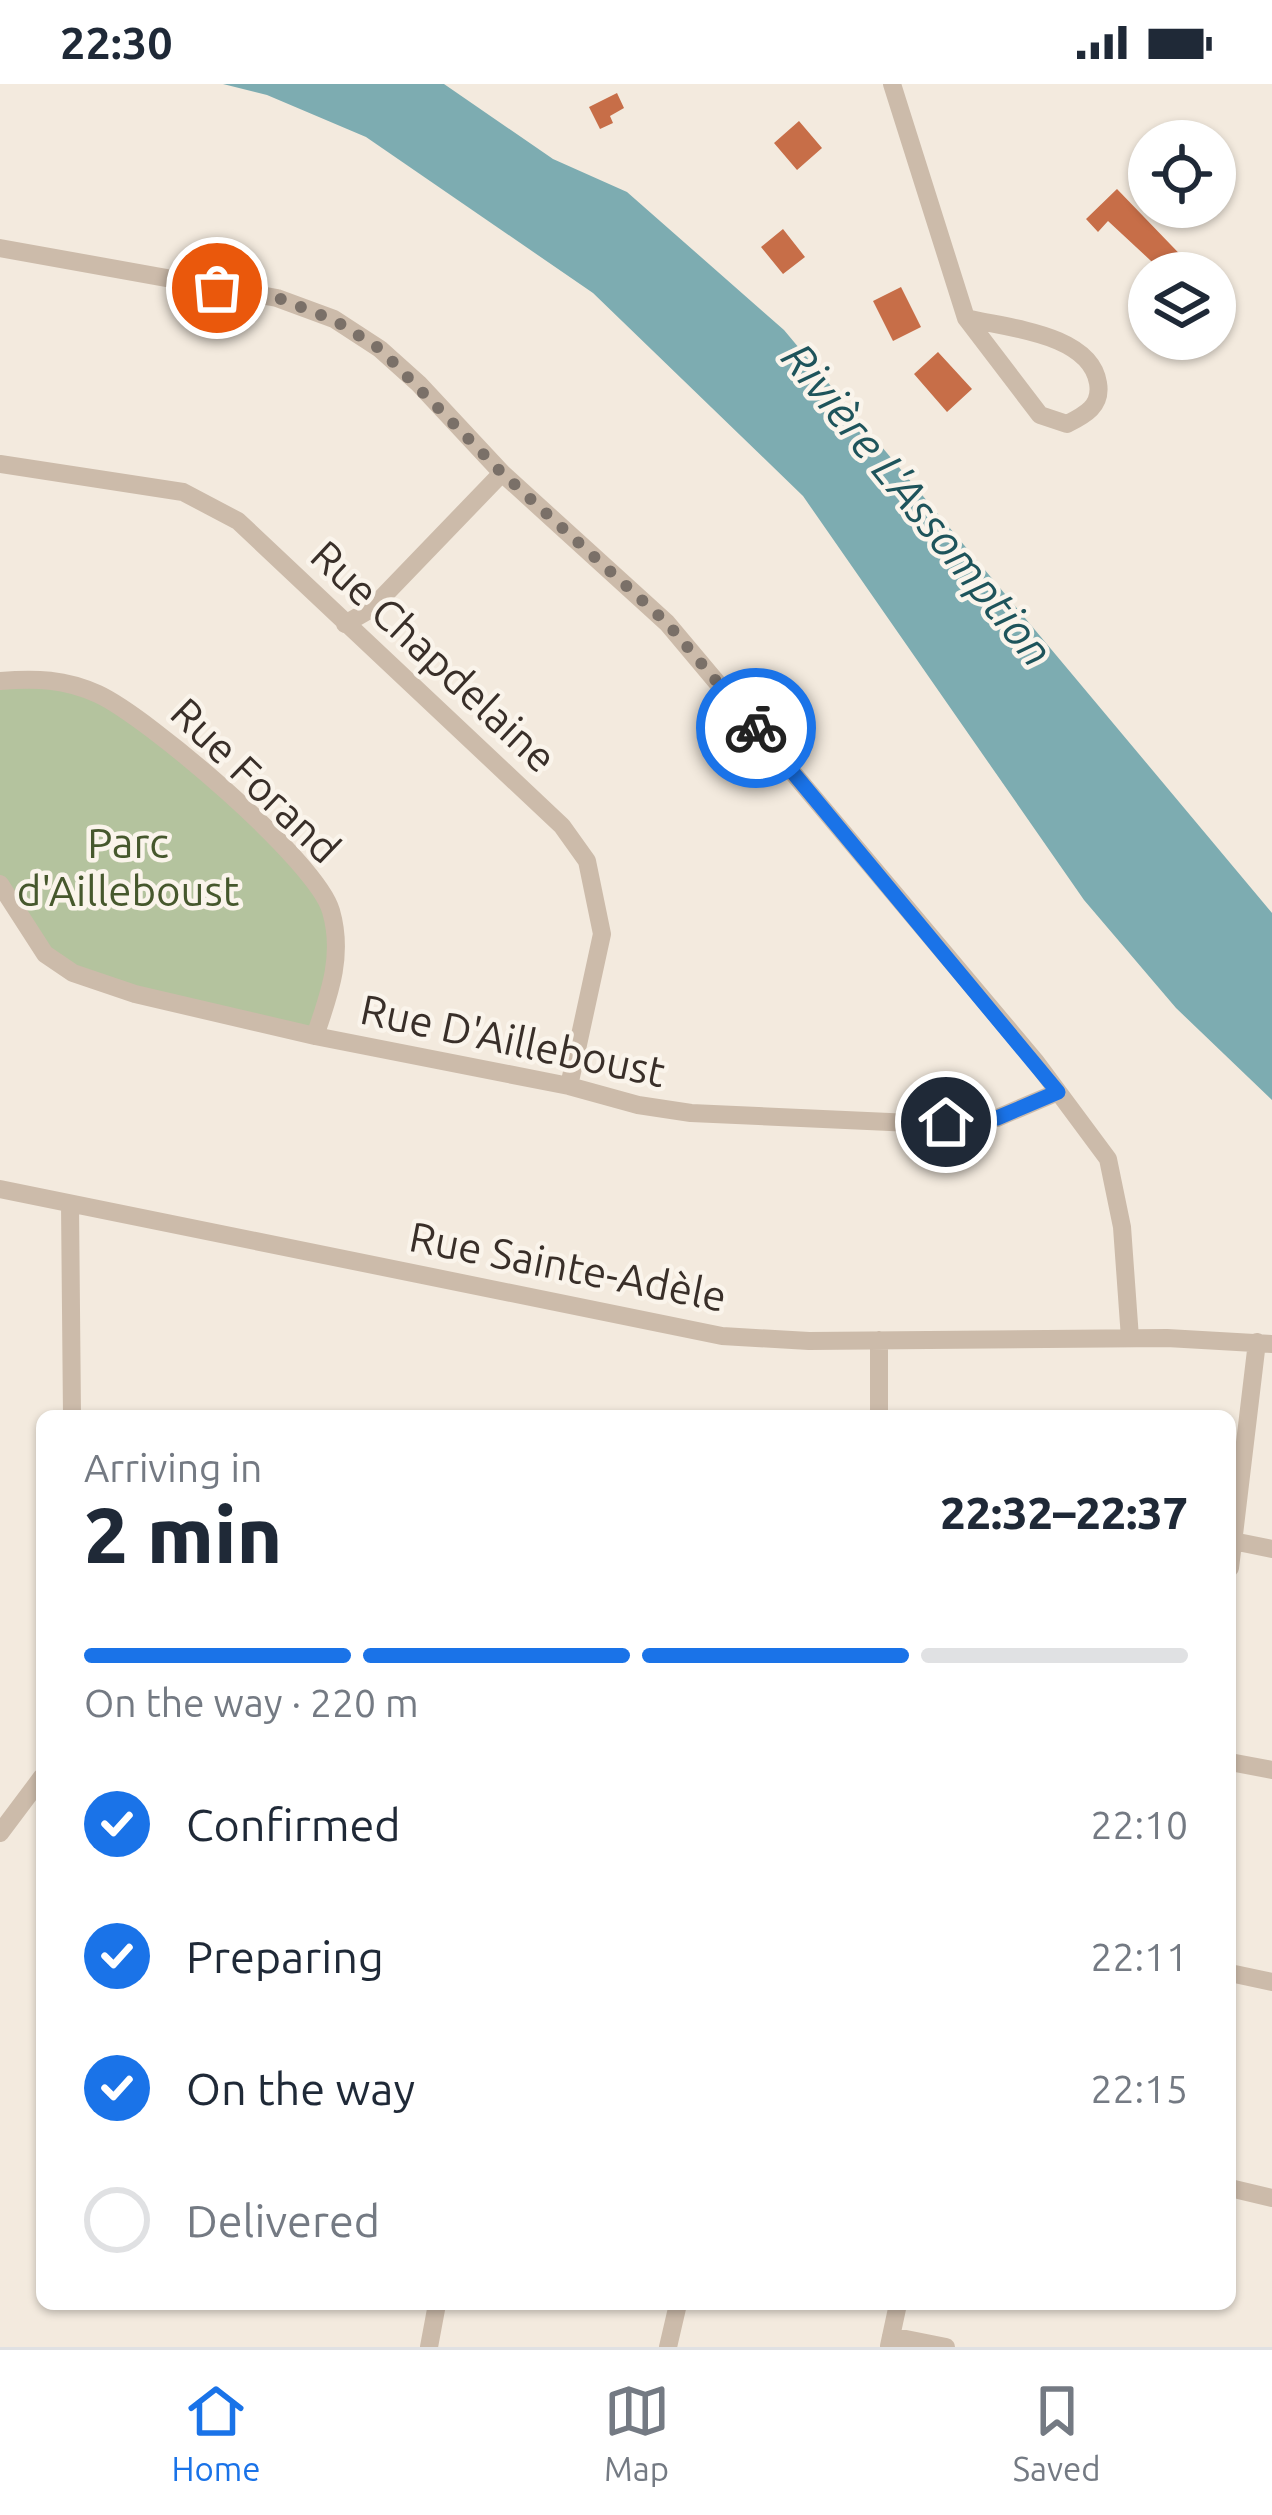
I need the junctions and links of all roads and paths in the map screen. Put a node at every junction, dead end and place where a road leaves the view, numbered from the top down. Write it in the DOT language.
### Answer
graph roads {
  1 [pos="892,84"];
  2 [pos="0,248"];
  3 [pos="966,318"];
  4 [pos="0,464"];
  5 [pos="502,473"];
  6 [pos="345,624"];
  7 [pos="0,682"];
  8 [pos="0,884"];
  9 [pos="315,1036"];
  10 [pos="569,1086"];
  11 [pos="1058,1092"];
  12 [pos="0,1189"];
  13 [pos="70,1204"];
  14 [pos="1130,1338"];
  15 [pos="879,1340"];
  16 [pos="1264,1343"];
  17 [pos="72,1410"];
  18 [pos="879,1410"];
  19 [pos="1236,1522"];
  20 [pos="1236,1542"];
  21 [pos="1272,1549"];
  22 [pos="1236,1763"];
  23 [pos="1272,1770"];
  24 [pos="36,1785"];
  25 [pos="0,1833"];
  26 [pos="1236,1974"];
  27 [pos="1272,1982"];
  28 [pos="1236,2189"];
  29 [pos="1272,2198"];
  30 [pos="436,2310"];
  31 [pos="677,2310"];
  32 [pos="897,2310"];
  33 [pos="890,2342"];
  34 [pos="429,2347"];
  35 [pos="668,2347"];
  36 [pos="946,2347"];
  1 -- 3 [label="street"];
  2 -- 5 [label="street"];
  3 -- 3 [label="street"];
  4 -- 6 [label="street, Rue Chapdelaine"];
  5 -- 6 [label="street"];
  5 -- 11 [label="street"];
  6 -- 10 [label="street, Rue Chapdelaine"];
  7 -- 9 [label="street, Rue Forand"];
  8 -- 9 [label="street, Rue D'Ailleboust"];
  9 -- 10 [label="street, Rue D'Ailleboust"];
  10 -- 11 [label="street, Rue D'Ailleboust"];
  11 -- 14 [label="street"];
  12 -- 13 [label="street, Rue Sainte-Adèle"];
  13 -- 15 [label="street, Rue Sainte-Adèle"];
  13 -- 17 [label="street"];
  14 -- 15 [label="street, Rue Sainte-Adèle"];
  14 -- 16 [label="street, Rue Sainte-Adèle"];
  15 -- 18 [label="street"];
  16 -- 19 [label="street"];
  20 -- 21 [label="street"];
  22 -- 23 [label="street"];
  24 -- 25 [label="street"];
  26 -- 27 [label="street"];
  28 -- 29 [label="street"];
  30 -- 34 [label="street"];
  31 -- 35 [label="street"];
  32 -- 33 [label="street"];
  33 -- 36 [label="street"];
}
